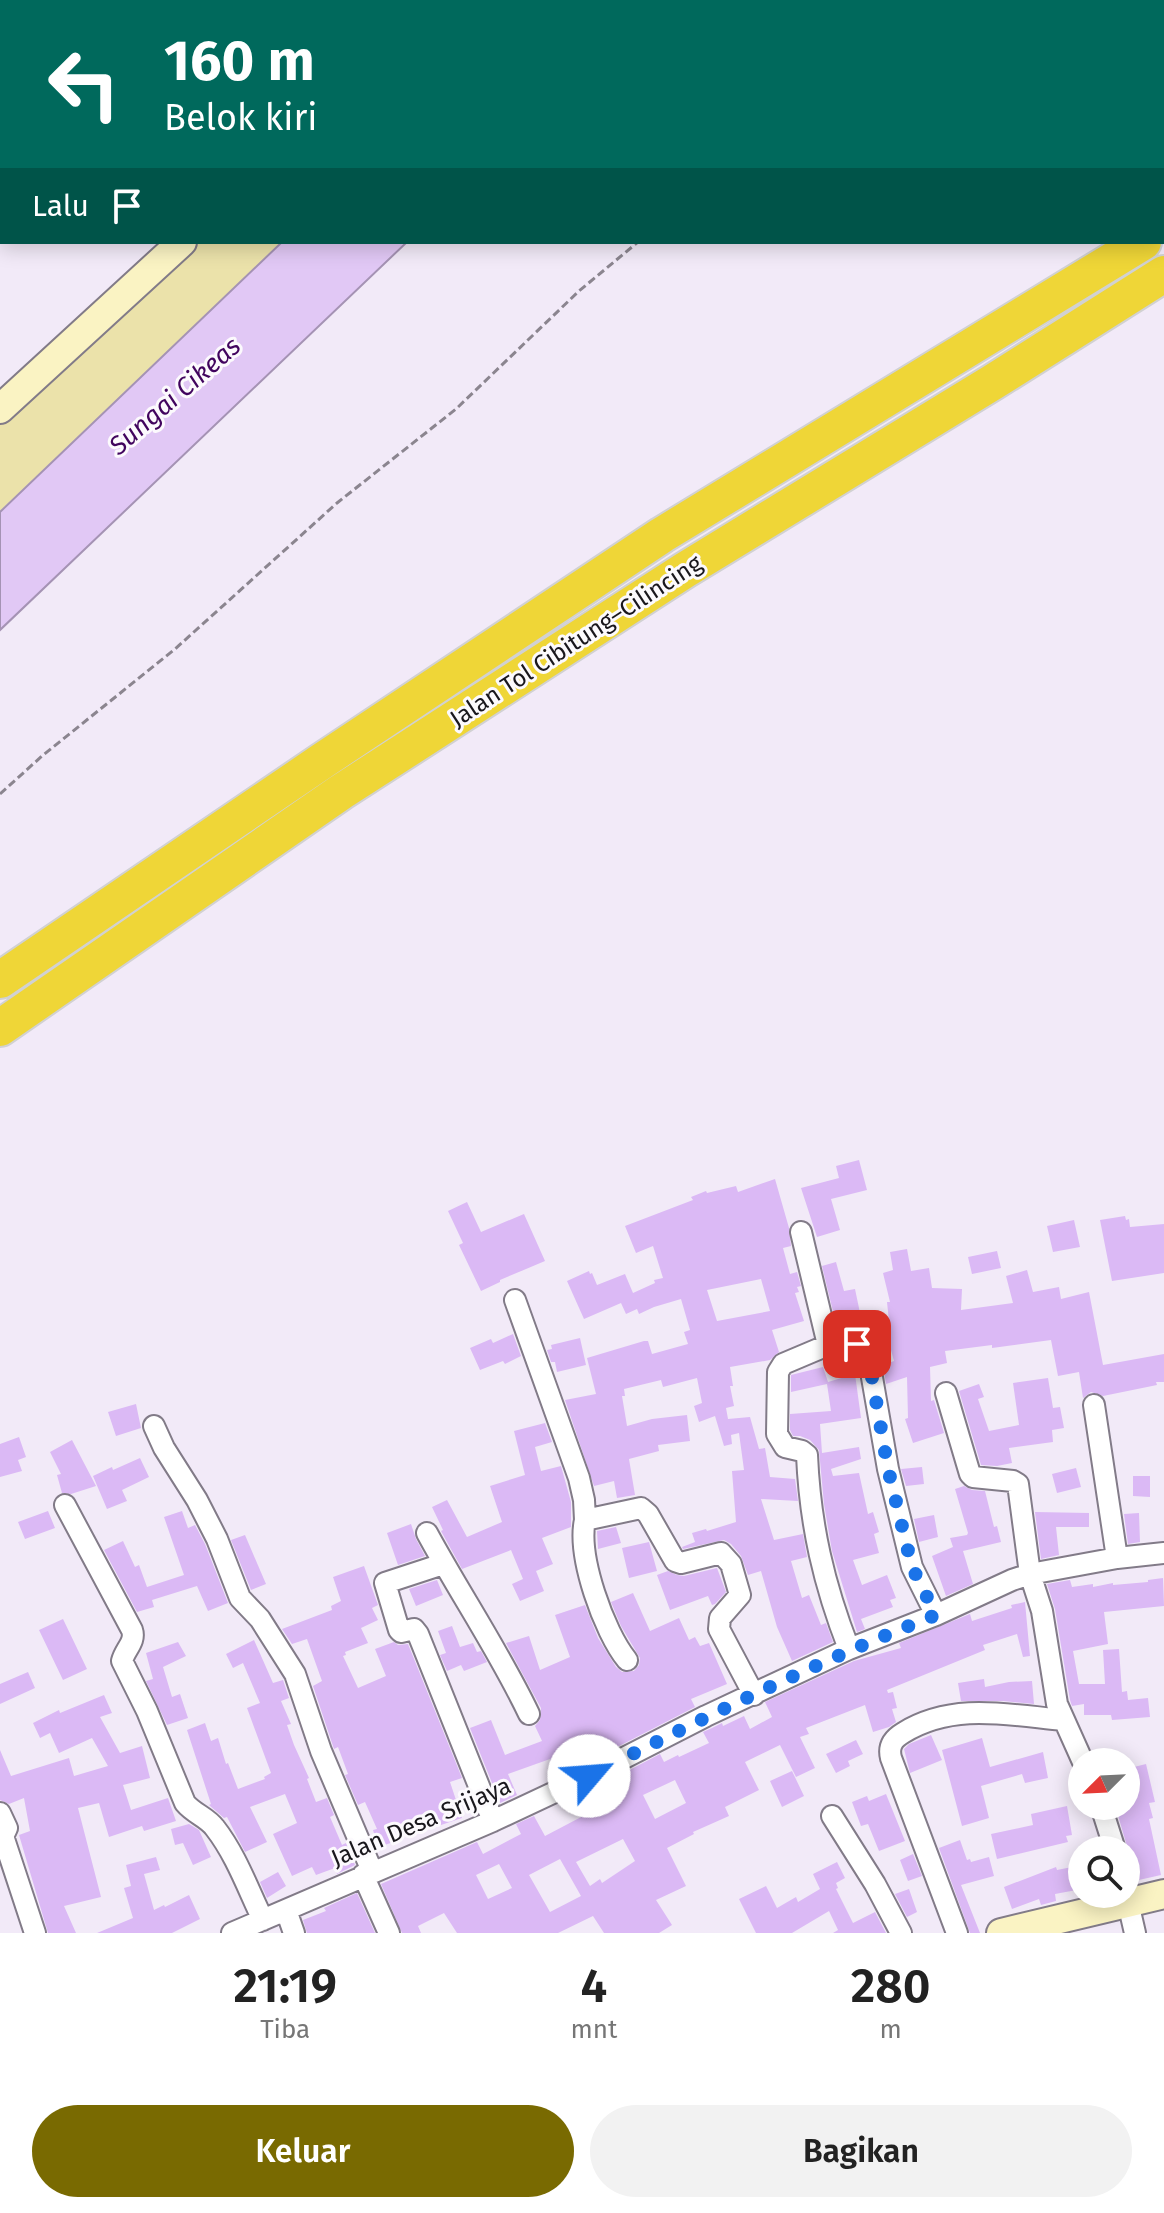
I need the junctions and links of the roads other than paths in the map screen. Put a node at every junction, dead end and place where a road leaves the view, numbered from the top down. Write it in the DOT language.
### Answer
graph roads {
  1 [pos="180,244"];
  2 [pos="1109,244"];
  3 [pos="1140,244"];
  4 [pos="1164,274"];
  5 [pos="940,367"];
  6 [pos="0,409"];
  7 [pos="0,980"];
  8 [pos="0,1028"];
  9 [pos="801,1232"];
  10 [pos="515,1300"];
  11 [pos="828,1345"];
  12 [pos="946,1393"];
  13 [pos="1094,1405"];
  14 [pos="154,1426"];
  15 [pos="65,1505"];
  16 [pos="585,1520"];
  17 [pos="427,1533"];
  18 [pos="1164,1553"];
  19 [pos="1117,1558"];
  20 [pos="443,1564"];
  21 [pos="1030,1574"];
  22 [pos="936,1615"];
  23 [pos="849,1649"];
  24 [pos="627,1660"];
  25 [pos="754,1695"];
  26 [pos="529,1714"];
  27 [pos="1064,1720"];
  28 [pos="1077,1748"];
  29 [pos="0,1813"];
  30 [pos="832,1816"];
  31 [pos="493,1821"];
  32 [pos="2,1841"];
  33 [pos="368,1873"];
  34 [pos="1164,1894"];
  35 [pos="1140,1897"];
  36 [pos="1090,1908"];
  37 [pos="1129,1908"];
  38 [pos="286,1910"];
  39 [pos="246,1928"];
  40 [pos="35,1933"];
  41 [pos="294,1933"];
  42 [pos="389,1933"];
  43 [pos="901,1933"];
  44 [pos="957,1933"];
  45 [pos="1001,1933"];
  46 [pos="1135,1933"];
  1 -- 6 [label="street"];
  2 -- 5 [label="highway"];
  3 -- 5 [label="highway, Jalan Tol Cibitung–Cilincing"];
  4 -- 8 [label="highway, Jalan Tol Cibitung–Cilincing"];
  5 -- 7 [label="highway, Jalan Tol Cibitung–Cilincing"];
  9 -- 11 [label="street"];
  10 -- 16 [label="street"];
  11 -- 22 [label="street"];
  11 -- 23 [label="street"];
  12 -- 21 [label="street"];
  13 -- 19 [label="street"];
  14 -- 33 [label="street"];
  15 -- 39 [label="street"];
  16 -- 24 [label="street"];
  16 -- 25 [label="street"];
  17 -- 20 [label="street"];
  18 -- 19 [label="street, Jalan Desa Srijaya"];
  19 -- 21 [label="street, Jalan Desa Srijaya"];
  20 -- 26 [label="street"];
  20 -- 31 [label="street"];
  21 -- 22 [label="street, Jalan Desa Srijaya"];
  21 -- 27 [label="street"];
  22 -- 23 [label="street, Jalan Desa Srijaya"];
  23 -- 25 [label="street, Jalan Desa Srijaya"];
  25 -- 31 [label="street, Jalan Desa Srijaya"];
  27 -- 28 [label="street"];
  27 -- 44 [label="street"];
  29 -- 32 [label="street"];
  30 -- 43 [label="street"];
  31 -- 33 [label="street, Jalan Desa Srijaya"];
  32 -- 40 [label="street"];
  33 -- 38 [label="street, Jalan Desa Srijaya"];
  33 -- 42 [label="street"];
  34 -- 35 [label="street"];
  36 -- 45 [label="street"];
  37 -- 46 [label="street"];
  38 -- 39 [label="street, Jalan Desa Srijaya"];
  38 -- 41 [label="street"];
}
